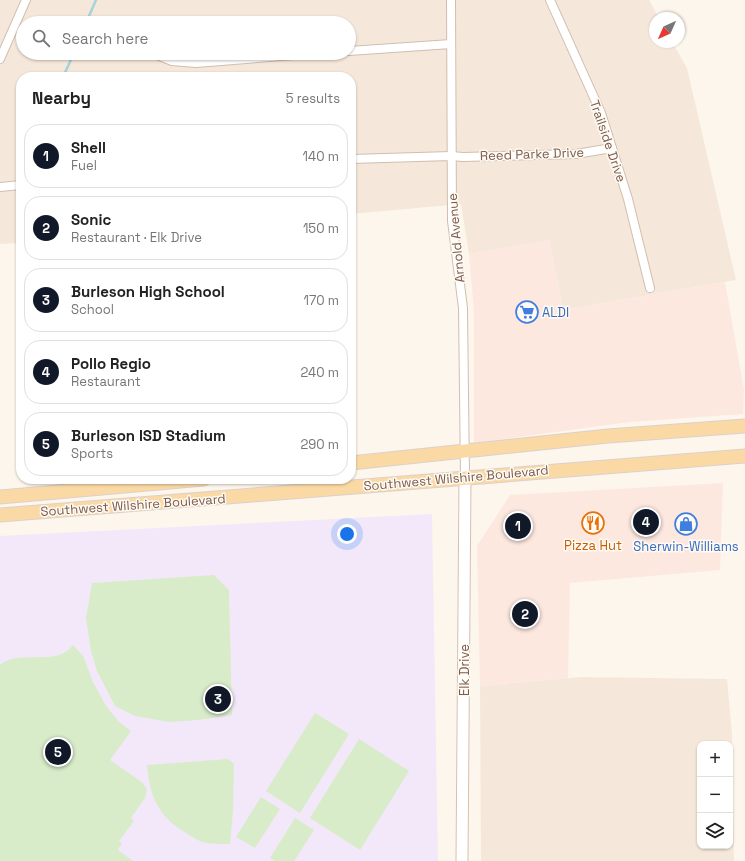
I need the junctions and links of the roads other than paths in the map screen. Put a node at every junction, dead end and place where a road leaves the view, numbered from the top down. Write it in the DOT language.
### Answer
graph roads {
  1 [pos="26,0"];
  2 [pos="450,0"];
  3 [pos="550,0"];
  4 [pos="19,16"];
  5 [pos="16,23"];
  6 [pos="451,44"];
  7 [pos="356,50"];
  8 [pos="0,59"];
  9 [pos="170,60"];
  10 [pos="233,60"];
  11 [pos="612,148"];
  12 [pos="452,156"];
  13 [pos="356,159"];
  14 [pos="16,185"];
  15 [pos="0,186"];
  16 [pos="650,288"];
  17 [pos="745,426"];
  18 [pos="464,452"];
  19 [pos="745,456"];
  20 [pos="356,463"];
  21 [pos="465,478"];
  22 [pos="147,484"];
  23 [pos="0,497"];
  24 [pos="0,515"];
  25 [pos="462,861"];
  1 -- 4 [label="street"];
  2 -- 6 [label="street, Arnold Avenue"];
  3 -- 11 [label="street, Trailside Drive"];
  5 -- 8 [label="street"];
  6 -- 7 [label="street"];
  6 -- 12 [label="street, Arnold Avenue"];
  9 -- 10 [label="street"];
  11 -- 12 [label="street, Reed Parke Drive"];
  11 -- 16 [label="street, Trailside Drive"];
  12 -- 13 [label="street, Reed Parke Drive"];
  12 -- 18 [label="street, Arnold Avenue"];
  14 -- 15 [label="street"];
  17 -- 18 [label="main road, Southwest Wilshire Boulevard"];
  18 -- 20 [label="main road, Southwest Wilshire Boulevard"];
  18 -- 21 [label="street, Arnold Avenue"];
  19 -- 21 [label="main road, Southwest Wilshire Boulevard"];
  21 -- 24 [label="main road, Southwest Wilshire Boulevard"];
  21 -- 25 [label="street, Elk Drive"];
  22 -- 23 [label="main road, Southwest Wilshire Boulevard"];
}
